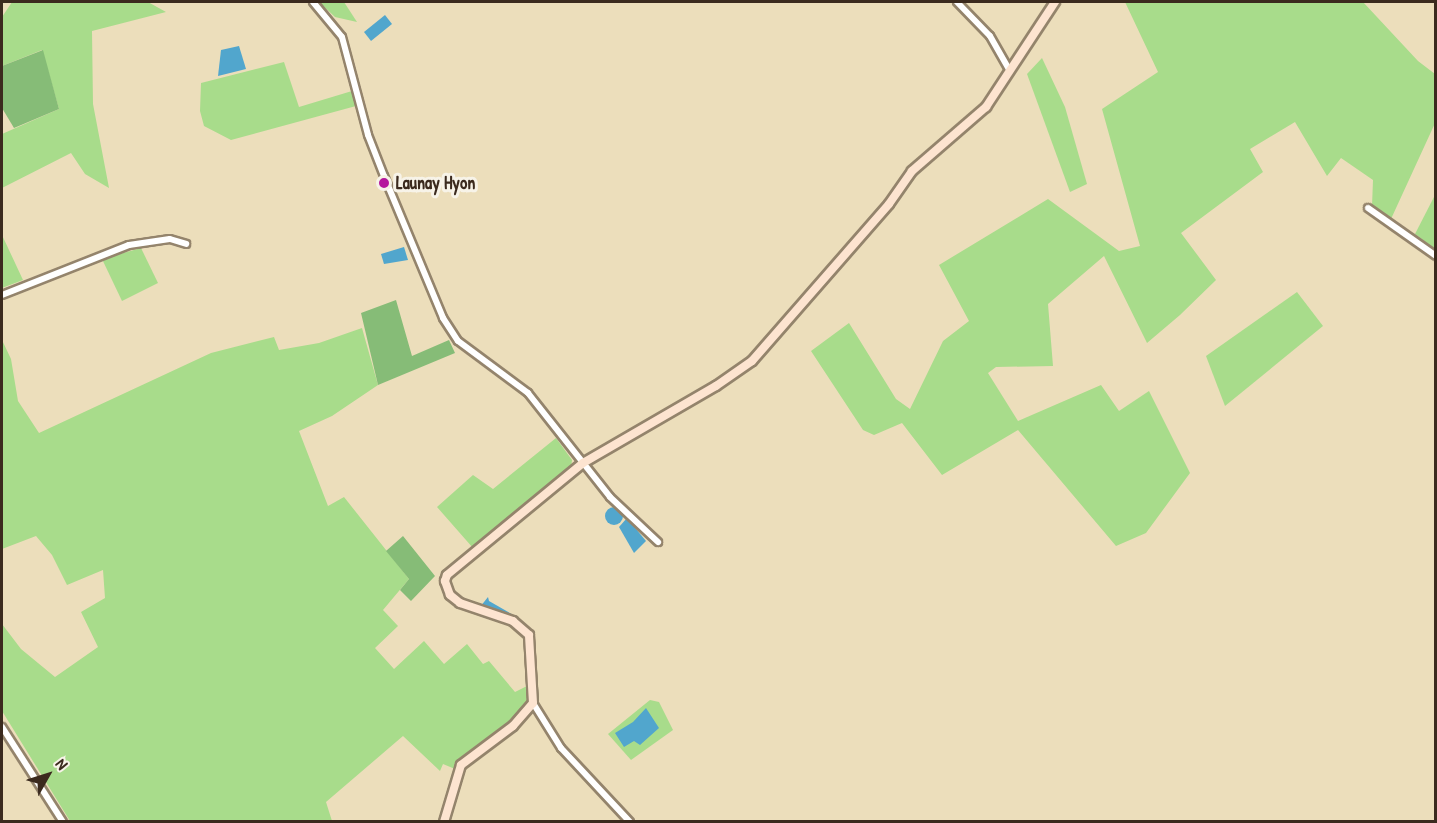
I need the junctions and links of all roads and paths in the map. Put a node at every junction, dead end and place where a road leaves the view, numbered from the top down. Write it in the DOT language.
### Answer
graph roads {
  1 [pos="313,2"];
  2 [pos="957,2"];
  3 [pos="1055,2"];
  4 [pos="1010,71"];
  5 [pos="1368,208"];
  6 [pos="186,244"];
  7 [pos="1436,256"];
  8 [pos="2,295"];
  9 [pos="583,463"];
  10 [pos="658,542"];
  11 [pos="533,703"];
  12 [pos="2,727"];
  13 [pos="63,822"];
  14 [pos="444,822"];
  15 [pos="630,822"];
  1 -- 9 [label="street"];
  2 -- 4 [label="street"];
  3 -- 4 [label="street"];
  4 -- 9 [label="street"];
  5 -- 7 [label="street"];
  6 -- 8 [label="street"];
  9 -- 10 [label="street"];
  9 -- 11 [label="street"];
  11 -- 14 [label="street"];
  11 -- 15 [label="street"];
  12 -- 13 [label="street"];
}
